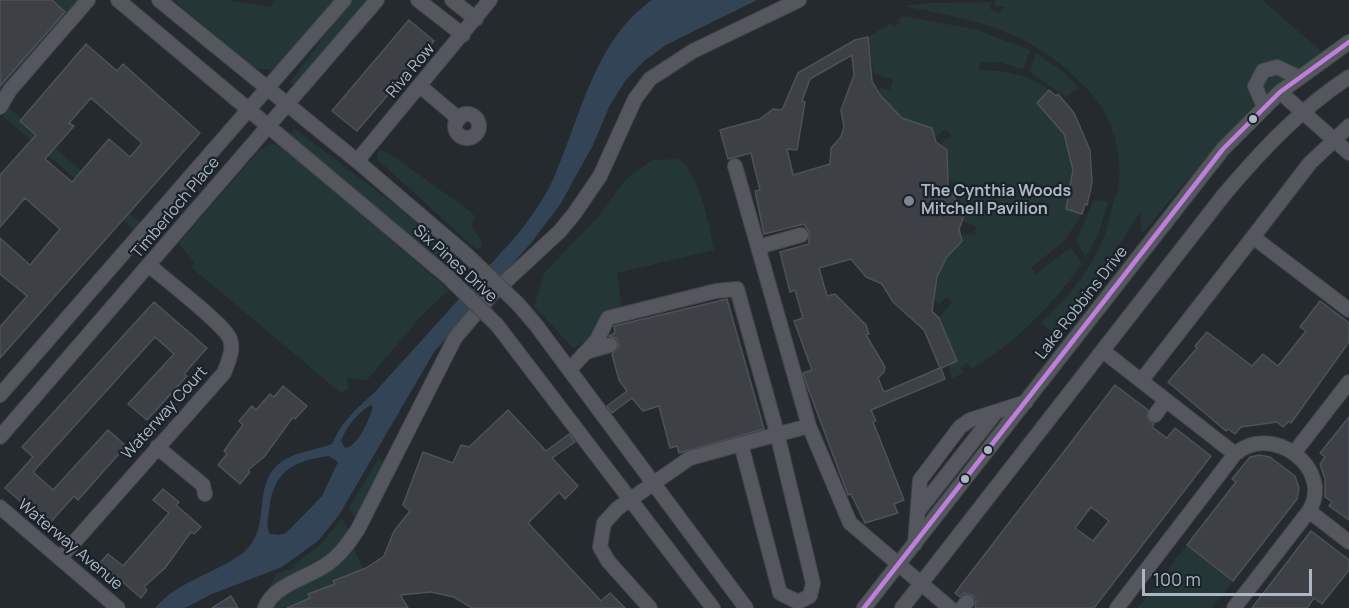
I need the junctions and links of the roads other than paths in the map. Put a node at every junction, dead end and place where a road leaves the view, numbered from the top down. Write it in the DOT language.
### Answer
graph roads {
  1 [pos="88,0"];
  2 [pos="118,0"];
  3 [pos="159,0"];
  4 [pos="344,0"];
  5 [pos="376,0"];
  6 [pos="418,0"];
  7 [pos="452,0"];
  8 [pos="490,0"];
  9 [pos="799,0"];
  10 [pos="476,19"];
  11 [pos="463,35"];
  12 [pos="1349,42"];
  13 [pos="1298,77"];
  14 [pos="1349,77"];
  15 [pos="420,86"];
  16 [pos="268,89"];
  17 [pos="1280,92"];
  18 [pos="286,104"];
  19 [pos="0,107"];
  20 [pos="1264,107"];
  21 [pos="249,111"];
  22 [pos="1301,113"];
  23 [pos="459,119"];
  24 [pos="1349,126"];
  25 [pos="267,127"];
  26 [pos="1333,140"];
  27 [pos="1349,153"];
  28 [pos="357,161"];
  29 [pos="735,166"];
  30 [pos="801,235"];
  31 [pos="1252,237"];
  32 [pos="758,247"];
  33 [pos="150,266"];
  34 [pos="1349,310"];
  35 [pos="610,345"];
  36 [pos="1103,351"];
  37 [pos="586,352"];
  38 [pos="570,369"];
  39 [pos="1142,381"];
  40 [pos="1349,382"];
  41 [pos="0,395"];
  42 [pos="1166,400"];
  43 [pos="1026,402"];
  44 [pos="1155,415"];
  45 [pos="809,426"];
  46 [pos="777,433"];
  47 [pos="0,437"];
  48 [pos="741,444"];
  49 [pos="157,447"];
  50 [pos="1294,453"];
  51 [pos="1235,454"];
  52 [pos="654,483"];
  53 [pos="205,494"];
  54 [pos="631,500"];
  55 [pos="0,507"];
  56 [pos="1309,511"];
  57 [pos="1349,542"];
  58 [pos="915,544"];
  59 [pos="61,557"];
  60 [pos="898,565"];
  61 [pos="920,585"];
  62 [pos="706,606"];
  63 [pos="118,608"];
  64 [pos="265,608"];
  65 [pos="650,608"];
  66 [pos="746,608"];
  67 [pos="864,608"];
  68 [pos="902,608"];
  69 [pos="950,608"];
  70 [pos="1117,608"];
  71 [pos="1234,608"];
  1 -- 19 [label="street"];
  2 -- 21 [label="street, Six Pines Drive"];
  3 -- 16 [label="street, Six Pines Drive"];
  4 -- 16 [label="street, Timberloch Place"];
  5 -- 18 [label="street, Timberloch Place"];
  6 -- 11 [label="street"];
  7 -- 10 [label="street"];
  8 -- 10 [label="street, Riva Row"];
  9 -- 64 [label="street"];
  10 -- 11 [label="street, Riva Row"];
  11 -- 15 [label="street, Riva Row"];
  12 -- 13 [label="street, Lake Robbins Drive"];
  13 -- 17 [label="street, Lake Robbins Drive"];
  13 -- 20 [label="street"];
  14 -- 22 [label="street"];
  15 -- 23 [label="street"];
  15 -- 28 [label="street, Riva Row"];
  16 -- 18 [label="street, Six Pines Drive"];
  16 -- 21 [label="street, Timberloch Place"];
  17 -- 20 [label="street, Lake Robbins Drive"];
  17 -- 22 [label="street"];
  18 -- 25 [label="street, Timberloch Place"];
  18 -- 28 [label="street, Six Pines Drive"];
  20 -- 43 [label="street, Lake Robbins Drive"];
  21 -- 25 [label="street, Six Pines Drive"];
  21 -- 41 [label="street, Timberloch Place"];
  22 -- 26 [label="street"];
  22 -- 36 [label="street"];
  24 -- 26 [label="street"];
  25 -- 33 [label="street, Timberloch Place"];
  25 -- 54 [label="street, Six Pines Drive, bridge"];
  26 -- 27 [label="street"];
  26 -- 31 [label="street"];
  28 -- 38 [label="street, Six Pines Drive, bridge"];
  29 -- 32 [label="street"];
  30 -- 32 [label="street"];
  31 -- 34 [label="street"];
  31 -- 39 [label="street"];
  32 -- 45 [label="street"];
  33 -- 47 [label="street, Timberloch Place"];
  33 -- 49 [label="street, Waterway Court"];
  35 -- 37 [label="street"];
  36 -- 39 [label="street"];
  36 -- 61 [label="street"];
  37 -- 38 [label="street"];
  37 -- 46 [label="street"];
  38 -- 52 [label="street, Six Pines Drive"];
  39 -- 42 [label="street"];
  40 -- 50 [label="street"];
  42 -- 44 [label="street"];
  42 -- 51 [label="street"];
  43 -- 58 [label="street, Lake Robbins Drive"];
  43 -- 58 [label="street"];
  45 -- 46 [label="street"];
  45 -- 60 [label="street"];
  46 -- 48 [label="street"];
  46 -- 48 [label="street"];
  48 -- 52 [label="street"];
  49 -- 53 [label="street"];
  49 -- 59 [label="street, Waterway Court"];
  50 -- 51 [label="street"];
  50 -- 56 [label="street"];
  51 -- 70 [label="street"];
  52 -- 54 [label="street"];
  52 -- 66 [label="street, Six Pines Drive"];
  54 -- 62 [label="street, Six Pines Drive"];
  54 -- 65 [label="street"];
  55 -- 59 [label="street, Waterway Avenue"];
  56 -- 57 [label="street"];
  56 -- 71 [label="street"];
  58 -- 60 [label="street, Lake Robbins Drive"];
  59 -- 63 [label="street, Waterway Avenue"];
  60 -- 61 [label="street"];
  60 -- 67 [label="street, Lake Robbins Drive"];
  61 -- 68 [label="street"];
  61 -- 69 [label="street"];
}
